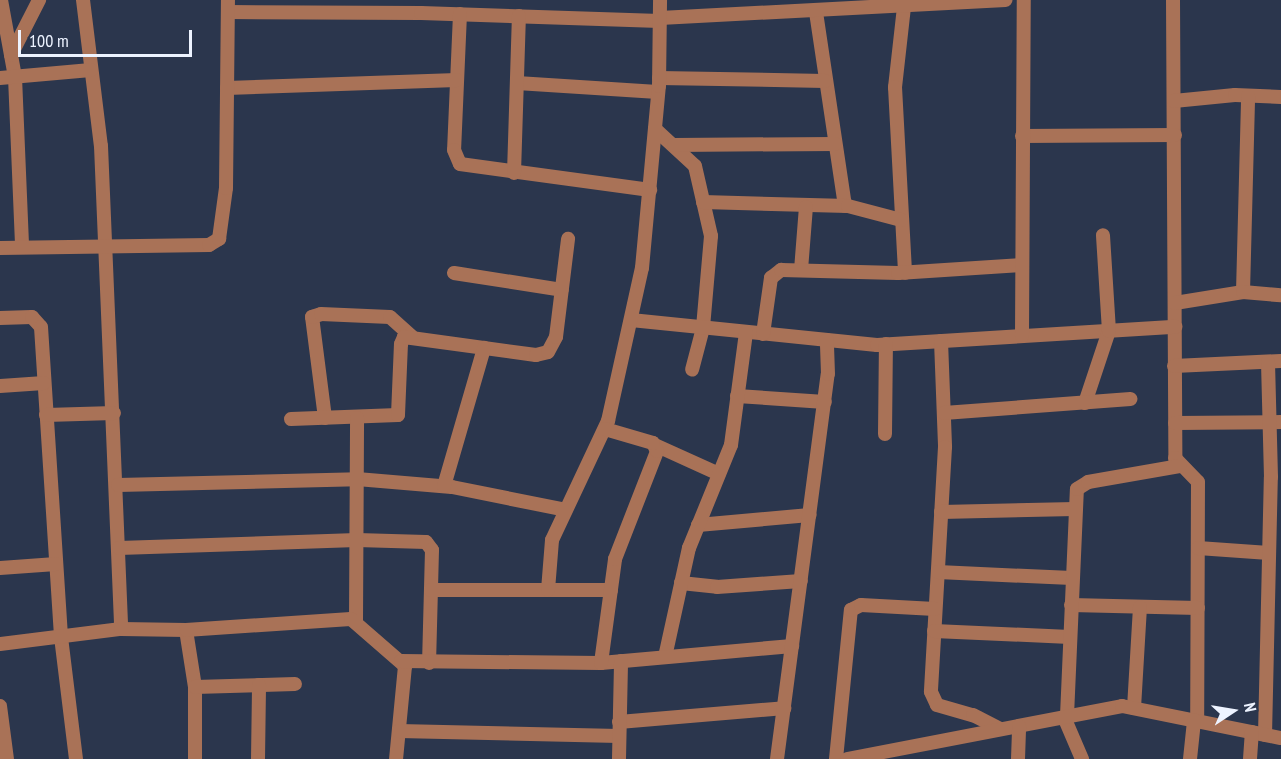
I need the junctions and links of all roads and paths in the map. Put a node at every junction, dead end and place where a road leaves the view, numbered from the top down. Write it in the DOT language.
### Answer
graph roads {
  1 [pos="1,0"];
  2 [pos="39,0"];
  3 [pos="83,0"];
  4 [pos="475,0"];
  5 [pos="660,0"];
  6 [pos="801,0"];
  7 [pos="1006,0"];
  8 [pos="1024,0"];
  9 [pos="1173,0"];
  10 [pos="228,6"];
  11 [pos="904,7"];
  12 [pos="812,13"];
  13 [pos="467,15"];
  14 [pos="519,16"];
  15 [pos="660,19"];
  16 [pos="11,55"];
  17 [pos="91,70"];
  18 [pos="15,77"];
  19 [pos="0,78"];
  20 [pos="659,78"];
  21 [pos="457,80"];
  22 [pos="825,81"];
  23 [pos="517,83"];
  24 [pos="227,88"];
  25 [pos="658,92"];
  26 [pos="1248,96"];
  27 [pos="1281,97"];
  28 [pos="1174,100"];
  29 [pos="655,129"];
  30 [pos="1174,135"];
  31 [pos="1022,136"];
  32 [pos="835,144"];
  33 [pos="674,145"];
  34 [pos="514,173"];
  35 [pos="650,190"];
  36 [pos="703,202"];
  37 [pos="845,206"];
  38 [pos="806,207"];
  39 [pos="901,220"];
  40 [pos="1103,235"];
  41 [pos="568,239"];
  42 [pos="106,244"];
  43 [pos="22,247"];
  44 [pos="0,248"];
  45 [pos="1022,265"];
  46 [pos="801,270"];
  47 [pos="454,273"];
  48 [pos="905,273"];
  49 [pos="562,290"];
  50 [pos="1243,292"];
  51 [pos="1281,295"];
  52 [pos="1175,303"];
  53 [pos="0,318"];
  54 [pos="631,320"];
  55 [pos="1175,327"];
  56 [pos="703,328"];
  57 [pos="1109,331"];
  58 [pos="746,332"];
  59 [pos="764,334"];
  60 [pos="1022,336"];
  61 [pos="412,337"];
  62 [pos="827,340"];
  63 [pos="941,341"];
  64 [pos="886,345"];
  65 [pos="484,348"];
  66 [pos="1275,362"];
  67 [pos="1174,366"];
  68 [pos="692,370"];
  69 [pos="44,383"];
  70 [pos="0,386"];
  71 [pos="737,396"];
  72 [pos="1130,399"];
  73 [pos="825,402"];
  74 [pos="1085,403"];
  75 [pos="114,413"];
  76 [pos="944,413"];
  77 [pos="46,415"];
  78 [pos="325,418"];
  79 [pos="357,418"];
  80 [pos="291,419"];
  81 [pos="1275,422"];
  82 [pos="1175,423"];
  83 [pos="605,429"];
  84 [pos="885,434"];
  85 [pos="655,445"];
  86 [pos="1180,466"];
  87 [pos="719,474"];
  88 [pos="357,478"];
  89 [pos="1276,478"];
  90 [pos="118,484"];
  91 [pos="444,486"];
  92 [pos="1075,509"];
  93 [pos="566,510"];
  94 [pos="941,512"];
  95 [pos="810,515"];
  96 [pos="698,525"];
  97 [pos="357,540"];
  98 [pos="119,548"];
  99 [pos="1198,548"];
  100 [pos="1269,553"];
  101 [pos="56,564"];
  102 [pos="0,568"];
  103 [pos="938,572"];
  104 [pos="1072,578"];
  105 [pos="801,581"];
  106 [pos="681,583"];
  107 [pos="431,590"];
  108 [pos="548,590"];
  109 [pos="611,591"];
  110 [pos="1071,605"];
  111 [pos="1140,607"];
  112 [pos="1198,608"];
  113 [pos="935,609"];
  114 [pos="1274,609"];
  115 [pos="356,621"];
  116 [pos="121,629"];
  117 [pos="186,630"];
  118 [pos="934,631"];
  119 [pos="61,637"];
  120 [pos="1070,637"];
  121 [pos="0,644"];
  122 [pos="792,646"];
  123 [pos="664,657"];
  124 [pos="401,661"];
  125 [pos="621,661"];
  126 [pos="429,663"];
  127 [pos="601,663"];
  128 [pos="1281,681"];
  129 [pos="1266,683"];
  130 [pos="295,684"];
  131 [pos="259,685"];
  132 [pos="195,687"];
  133 [pos="0,706"];
  134 [pos="784,708"];
  135 [pos="1134,708"];
  136 [pos="1066,716"];
  137 [pos="1196,721"];
  138 [pos="1019,726"];
  139 [pos="619,729"];
  140 [pos="1000,729"];
  141 [pos="399,731"];
  142 [pos="1258,734"];
  143 [pos="1281,738"];
  144 [pos="882,756"];
  145 [pos="7,759"];
  146 [pos="76,759"];
  147 [pos="195,759"];
  148 [pos="258,759"];
  149 [pos="396,759"];
  150 [pos="618,759"];
  151 [pos="777,759"];
  152 [pos="836,759"];
  153 [pos="847,759"];
  154 [pos="1018,759"];
  155 [pos="1082,759"];
  156 [pos="1190,759"];
  157 [pos="1250,759"];
  1 -- 16 [label="street"];
  2 -- 16 [label="street"];
  3 -- 17 [label="street"];
  4 -- 13 [label="street"];
  5 -- 15 [label="street"];
  6 -- 12 [label="street"];
  7 -- 11 [label="street"];
  8 -- 31 [label="street"];
  9 -- 28 [label="street"];
  10 -- 13 [label="street"];
  10 -- 24 [label="street"];
  11 -- 12 [label="street"];
  11 -- 39 [label="street"];
  12 -- 15 [label="street"];
  12 -- 22 [label="street"];
  13 -- 14 [label="street"];
  13 -- 21 [label="street"];
  14 -- 15 [label="street"];
  14 -- 23 [label="street"];
  15 -- 20 [label="street"];
  16 -- 18 [label="street"];
  17 -- 18 [label="street"];
  17 -- 42 [label="street"];
  18 -- 19 [label="street"];
  18 -- 43 [label="street"];
  20 -- 22 [label="street"];
  20 -- 25 [label="street"];
  21 -- 24 [label="street"];
  21 -- 34 [label="street"];
  22 -- 32 [label="street"];
  23 -- 25 [label="street"];
  23 -- 34 [label="street"];
  24 -- 42 [label="street"];
  25 -- 29 [label="street"];
  26 -- 27 [label="street"];
  26 -- 28 [label="street"];
  26 -- 50 [label="street"];
  28 -- 30 [label="street"];
  29 -- 33 [label="street"];
  29 -- 35 [label="street"];
  30 -- 31 [label="street"];
  30 -- 52 [label="street"];
  31 -- 45 [label="street"];
  32 -- 33 [label="street"];
  32 -- 37 [label="street"];
  33 -- 36 [label="street"];
  34 -- 35 [label="street"];
  35 -- 54 [label="street"];
  36 -- 38 [label="street"];
  36 -- 56 [label="street"];
  37 -- 38 [label="street"];
  37 -- 39 [label="street"];
  38 -- 46 [label="street"];
  39 -- 48 [label="street"];
  40 -- 57 [label="street"];
  41 -- 49 [label="street"];
  42 -- 43 [label="street"];
  42 -- 75 [label="street"];
  43 -- 44 [label="street"];
  45 -- 48 [label="street"];
  45 -- 60 [label="street"];
  46 -- 48 [label="street"];
  46 -- 59 [label="street"];
  47 -- 49 [label="street"];
  49 -- 65 [label="street"];
  50 -- 51 [label="street"];
  50 -- 52 [label="street"];
  52 -- 55 [label="street"];
  53 -- 69 [label="street"];
  54 -- 56 [label="street"];
  54 -- 83 [label="street"];
  55 -- 57 [label="street"];
  55 -- 67 [label="street"];
  56 -- 58 [label="street"];
  56 -- 68 [label="street"];
  57 -- 60 [label="street"];
  57 -- 74 [label="street"];
  58 -- 59 [label="street"];
  58 -- 71 [label="street"];
  59 -- 62 [label="street"];
  60 -- 63 [label="street"];
  61 -- 65 [label="street"];
  61 -- 78 [label="street"];
  61 -- 79 [label="street"];
  62 -- 64 [label="street"];
  62 -- 73 [label="street"];
  63 -- 64 [label="street"];
  63 -- 76 [label="street"];
  64 -- 84 [label="street"];
  65 -- 91 [label="street"];
  66 -- 67 [label="street"];
  66 -- 81 [label="street"];
  67 -- 82 [label="street"];
  69 -- 70 [label="street"];
  69 -- 77 [label="street"];
  71 -- 73 [label="street"];
  71 -- 87 [label="street"];
  72 -- 74 [label="street"];
  73 -- 95 [label="street"];
  74 -- 76 [label="street"];
  75 -- 77 [label="street"];
  75 -- 90 [label="street"];
  76 -- 94 [label="street"];
  77 -- 101 [label="street"];
  78 -- 79 [label="street"];
  78 -- 80 [label="street"];
  79 -- 88 [label="street"];
  81 -- 82 [label="street"];
  81 -- 89 [label="street"];
  82 -- 86 [label="street"];
  83 -- 85 [label="street"];
  83 -- 93 [label="street"];
  85 -- 87 [label="street"];
  85 -- 109 [label="street"];
  86 -- 92 [label="street"];
  86 -- 99 [label="street"];
  87 -- 96 [label="street"];
  88 -- 90 [label="street"];
  88 -- 91 [label="street"];
  88 -- 97 [label="street"];
  89 -- 100 [label="street"];
  90 -- 98 [label="street"];
  91 -- 93 [label="street"];
  92 -- 94 [label="street"];
  92 -- 104 [label="street"];
  93 -- 108 [label="street"];
  94 -- 103 [label="street"];
  95 -- 96 [label="street"];
  95 -- 105 [label="street"];
  96 -- 106 [label="street"];
  97 -- 98 [label="street"];
  97 -- 107 [label="street"];
  97 -- 115 [label="street"];
  98 -- 116 [label="street"];
  99 -- 100 [label="street"];
  99 -- 112 [label="street"];
  100 -- 114 [label="street"];
  101 -- 102 [label="street"];
  101 -- 119 [label="street"];
  103 -- 104 [label="street"];
  103 -- 113 [label="street"];
  104 -- 110 [label="street"];
  105 -- 106 [label="street"];
  105 -- 122 [label="street"];
  106 -- 123 [label="street"];
  107 -- 108 [label="street"];
  107 -- 126 [label="street"];
  108 -- 109 [label="street"];
  109 -- 127 [label="street"];
  110 -- 111 [label="street"];
  110 -- 120 [label="street"];
  111 -- 112 [label="street"];
  111 -- 135 [label="street"];
  112 -- 137 [label="street"];
  113 -- 118 [label="street"];
  113 -- 152 [label="street"];
  114 -- 129 [label="street"];
  115 -- 117 [label="street"];
  115 -- 124 [label="street"];
  116 -- 117 [label="street"];
  116 -- 119 [label="street"];
  117 -- 132 [label="street"];
  118 -- 120 [label="street"];
  118 -- 140 [label="street"];
  119 -- 121 [label="street"];
  119 -- 146 [label="street"];
  120 -- 136 [label="street"];
  122 -- 123 [label="street"];
  122 -- 134 [label="street"];
  123 -- 125 [label="street"];
  124 -- 126 [label="street"];
  124 -- 141 [label="street"];
  125 -- 127 [label="street"];
  125 -- 139 [label="street"];
  126 -- 127 [label="street"];
  128 -- 129 [label="street"];
  129 -- 142 [label="street"];
  130 -- 131 [label="street"];
  131 -- 132 [label="street"];
  131 -- 148 [label="street"];
  132 -- 147 [label="street"];
  133 -- 145 [label="street"];
  134 -- 139 [label="street"];
  134 -- 151 [label="street"];
  135 -- 136 [label="street"];
  135 -- 137 [label="street"];
  136 -- 138 [label="street"];
  136 -- 155 [label="street"];
  137 -- 142 [label="street"];
  137 -- 156 [label="street"];
  138 -- 140 [label="street"];
  138 -- 154 [label="street"];
  139 -- 141 [label="street"];
  139 -- 150 [label="street"];
  140 -- 144 [label="street"];
  141 -- 149 [label="street"];
  142 -- 143 [label="street"];
  142 -- 157 [label="street"];
  144 -- 153 [label="street"];
}
